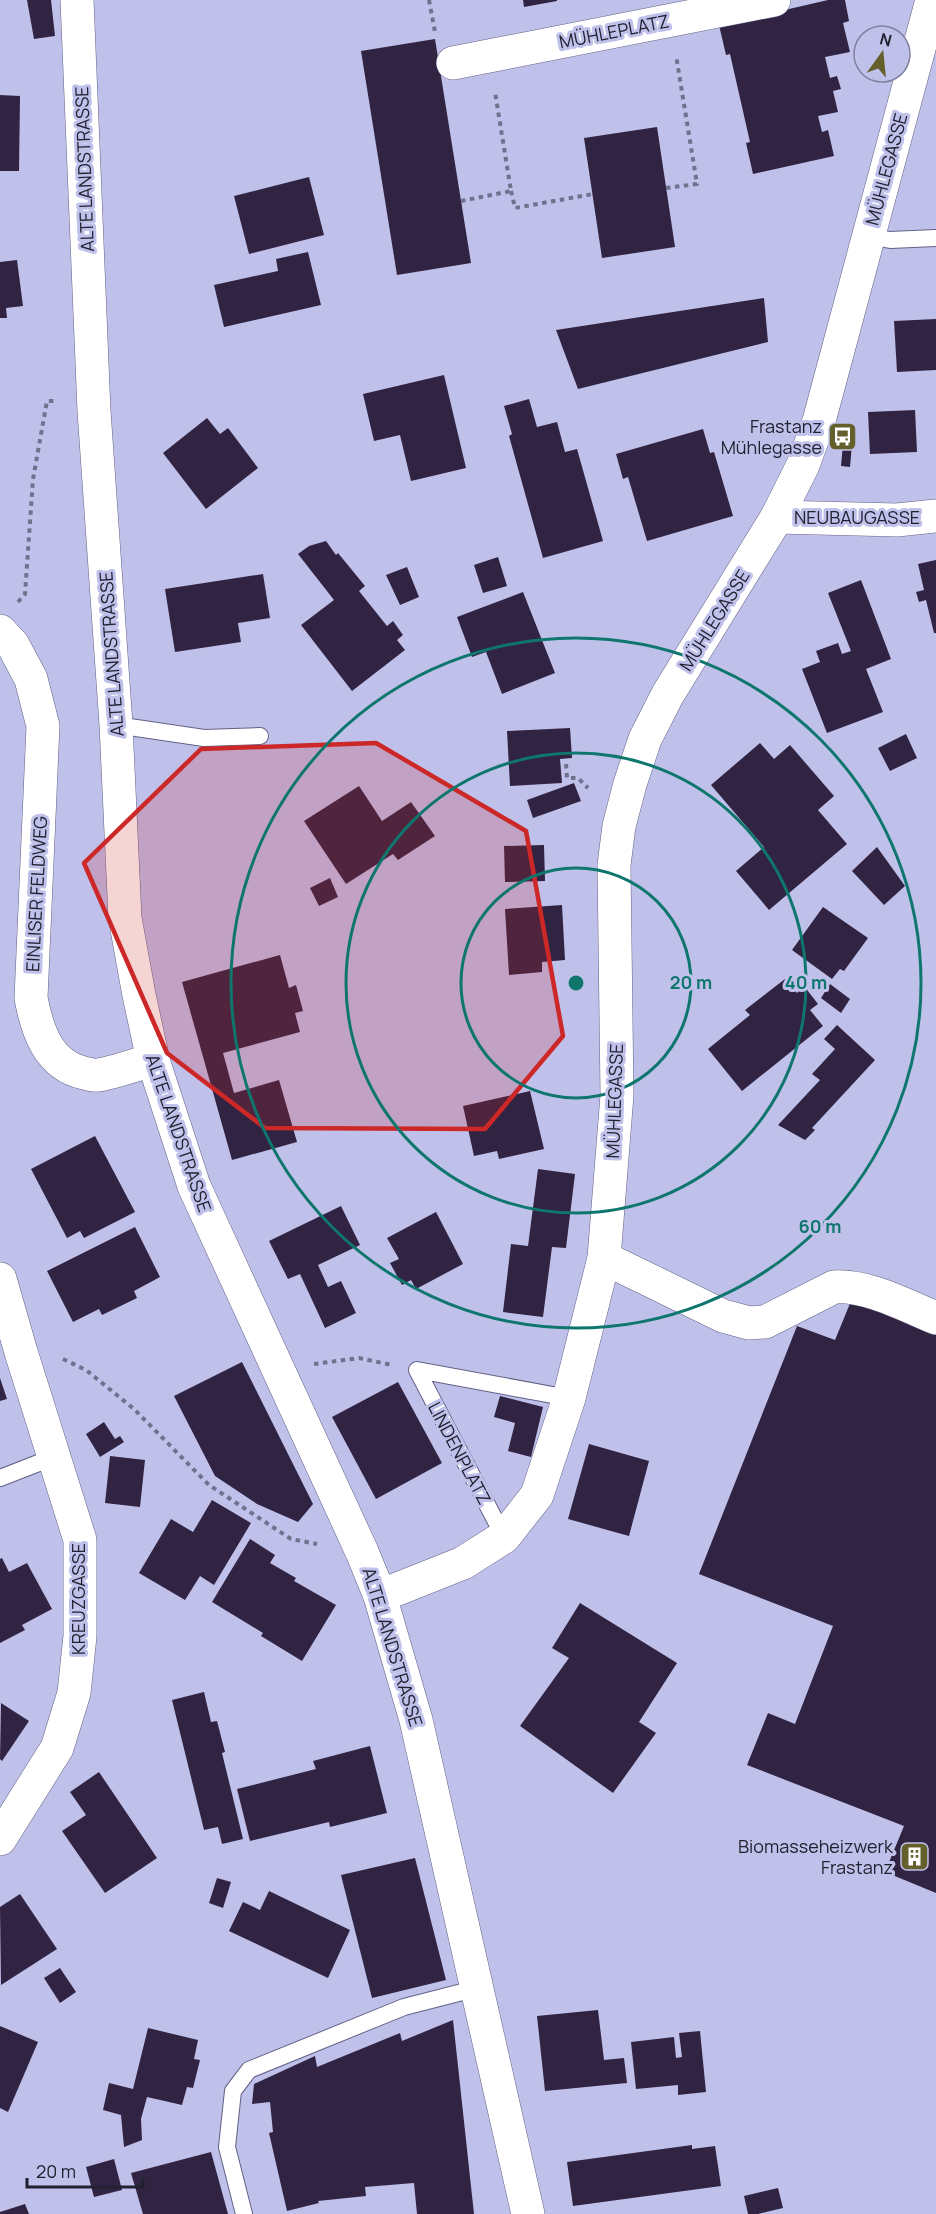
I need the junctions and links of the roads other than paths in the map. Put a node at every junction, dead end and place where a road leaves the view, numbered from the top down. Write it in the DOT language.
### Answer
graph roads {
  1 [pos="77,0"];
  2 [pos="774,0"];
  3 [pos="932,0"];
  4 [pos="453,63"];
  5 [pos="870,217"];
  6 [pos="936,238"];
  7 [pos="936,516"];
  8 [pos="777,518"];
  9 [pos="7,635"];
  10 [pos="116,725"];
  11 [pos="260,736"];
  12 [pos="153,1060"];
  13 [pos="604,1258"];
  14 [pos="0,1279"];
  15 [pos="936,1318"];
  16 [pos="569,1398"];
  17 [pos="54,1457"];
  18 [pos="0,1478"];
  19 [pos="504,1537"];
  20 [pos="380,1596"];
  21 [pos="0,1839"];
  22 [pos="478,1988"];
  23 [pos="244,2214"];
  24 [pos="528,2214"];
  1 -- 10 [label="street, ALTE LANDSTRASSE"];
  2 -- 4 [label="street, MÜHLEPLATZ"];
  3 -- 5 [label="street, MÜHLEGASSE"];
  5 -- 6 [label="lane"];
  5 -- 8 [label="street, MÜHLEGASSE"];
  7 -- 8 [label="street, NEUBAUGASSE"];
  8 -- 13 [label="street, MÜHLEGASSE"];
  9 -- 12 [label="street, EINLISER FELDWEG"];
  10 -- 11 [label="lane"];
  10 -- 12 [label="street, ALTE LANDSTRASSE"];
  12 -- 20 [label="street, ALTE LANDSTRASSE"];
  13 -- 15 [label="street"];
  13 -- 16 [label="street"];
  14 -- 17 [label="street, KREUZGASSE"];
  16 -- 19 [label="street"];
  16 -- 19 [label="lane, LINDENPLATZ"];
  17 -- 18 [label="lane"];
  17 -- 21 [label="street, KREUZGASSE"];
  19 -- 20 [label="street"];
  20 -- 22 [label="street, ALTE LANDSTRASSE"];
  22 -- 23 [label="lane"];
  22 -- 24 [label="street, ALTE LANDSTRASSE"];
}
